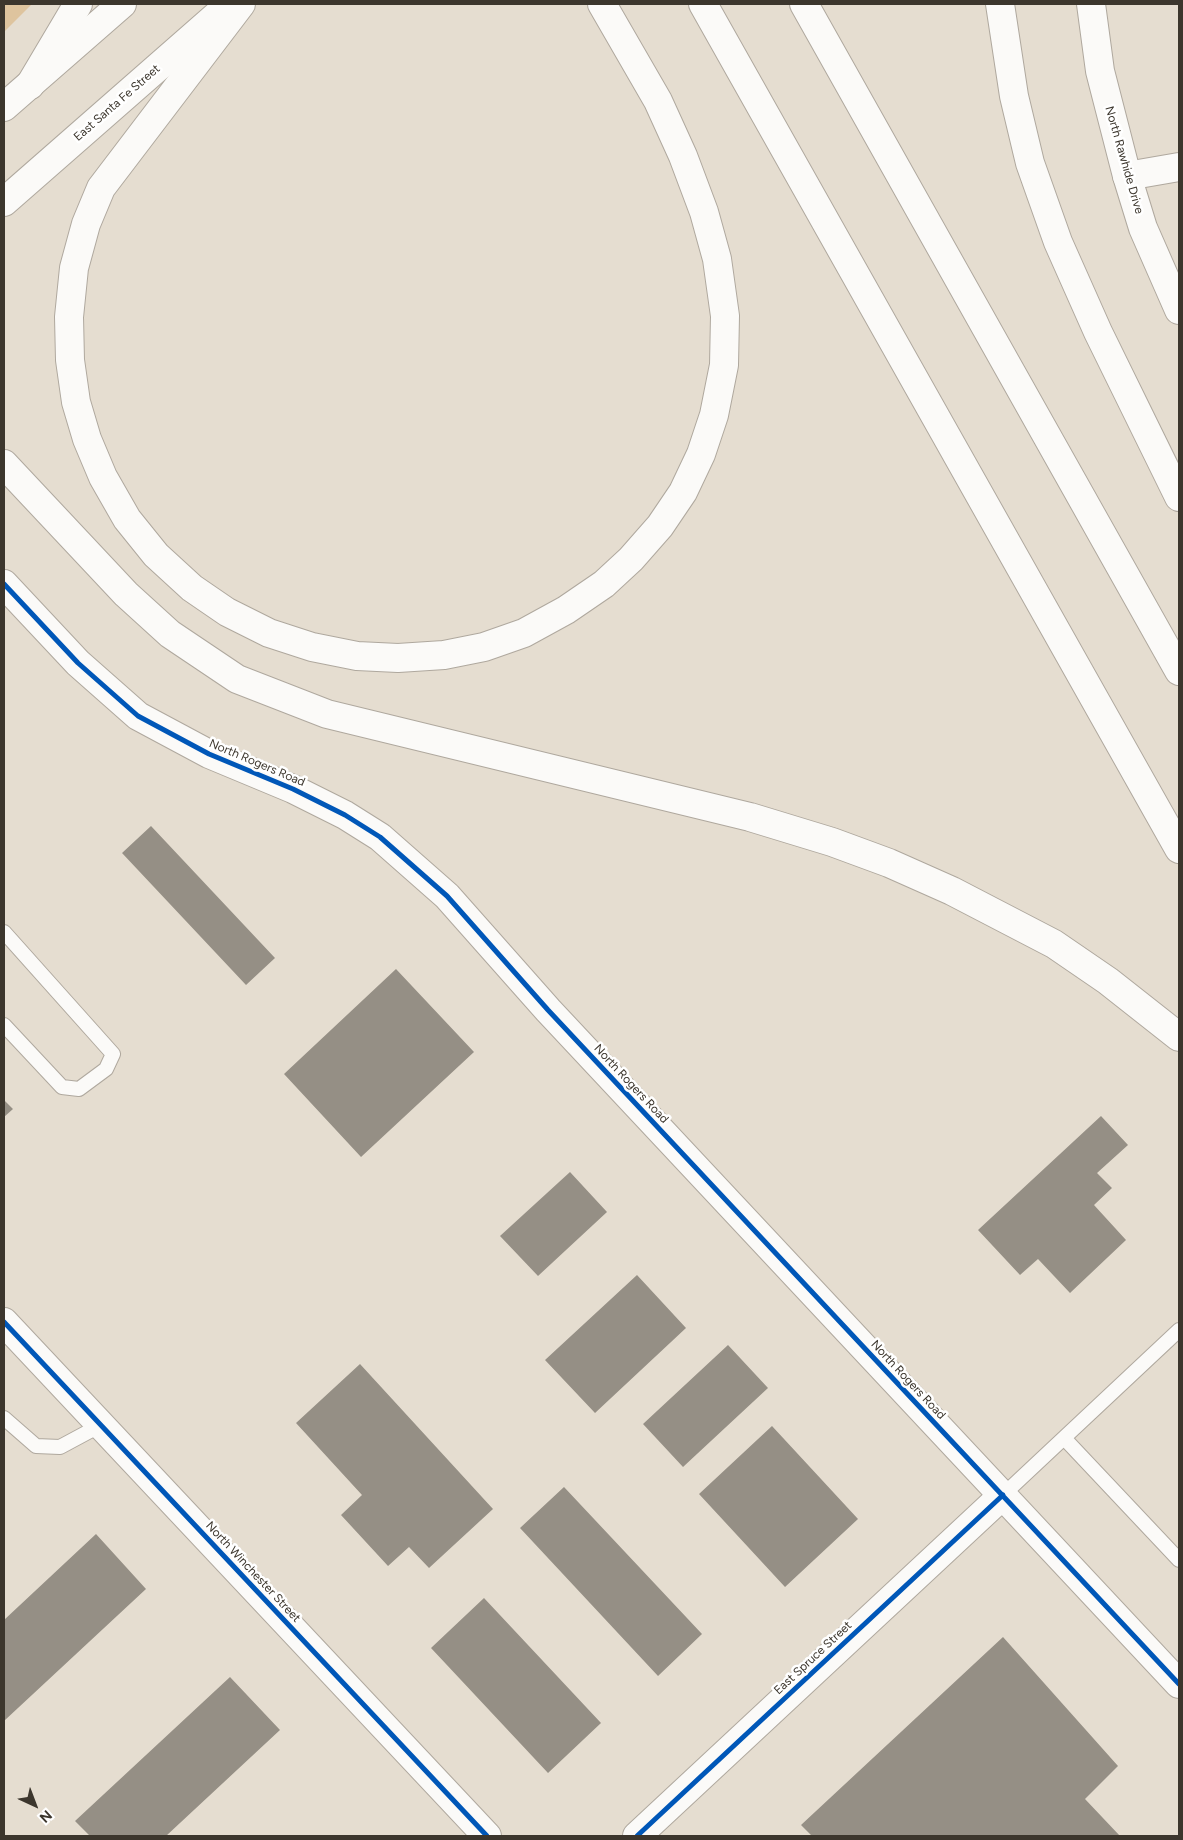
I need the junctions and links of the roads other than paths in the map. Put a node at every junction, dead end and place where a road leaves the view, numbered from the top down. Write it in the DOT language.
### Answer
graph roads {
  1 [pos="78,4"];
  2 [pos="122,4"];
  3 [pos="230,4"];
  4 [pos="241,4"];
  5 [pos="602,4"];
  6 [pos="703,4"];
  7 [pos="804,4"];
  8 [pos="1000,4"];
  9 [pos="1091,4"];
  10 [pos="30,85"];
  11 [pos="4,107"];
  12 [pos="1179,167"];
  13 [pos="1127,176"];
  14 [pos="4,202"];
  15 [pos="1179,310"];
  16 [pos="4,464"];
  17 [pos="1179,497"];
  18 [pos="5,588"];
  19 [pos="1179,671"];
  20 [pos="1179,849"];
  21 [pos="4,932"];
  22 [pos="4,1024"];
  23 [pos="1179,1037"];
  24 [pos="4,1322"];
  25 [pos="1179,1330"];
  26 [pos="4,1418"];
  27 [pos="101,1425"];
  28 [pos="1064,1438"];
  29 [pos="1003,1495"];
  30 [pos="1179,1560"];
  31 [pos="1179,1684"];
  32 [pos="644,1834"];
  33 [pos="487,1836"];
  1 -- 10 [label="main road"];
  2 -- 10 [label="main road"];
  3 -- 14 [label="main road, East Santa Fe Street"];
  4 -- 5 [label="main road"];
  6 -- 20 [label="main road"];
  7 -- 19 [label="main road"];
  8 -- 17 [label="main road"];
  9 -- 13 [label="main road, North Rawhide Drive"];
  10 -- 11 [label="main road"];
  12 -- 13 [label="main road"];
  13 -- 15 [label="main road, North Rawhide Drive"];
  16 -- 23 [label="main road"];
  18 -- 29 [label="main road, North Rogers Road"];
  21 -- 22 [label="lane"];
  24 -- 27 [label="main road, North Winchester Street"];
  25 -- 28 [label="lane"];
  26 -- 27 [label="lane"];
  27 -- 33 [label="main road, North Winchester Street"];
  28 -- 29 [label="lane"];
  28 -- 30 [label="lane"];
  29 -- 31 [label="main road, North Rogers Road"];
  29 -- 32 [label="main road, East Spruce Street"];
}
